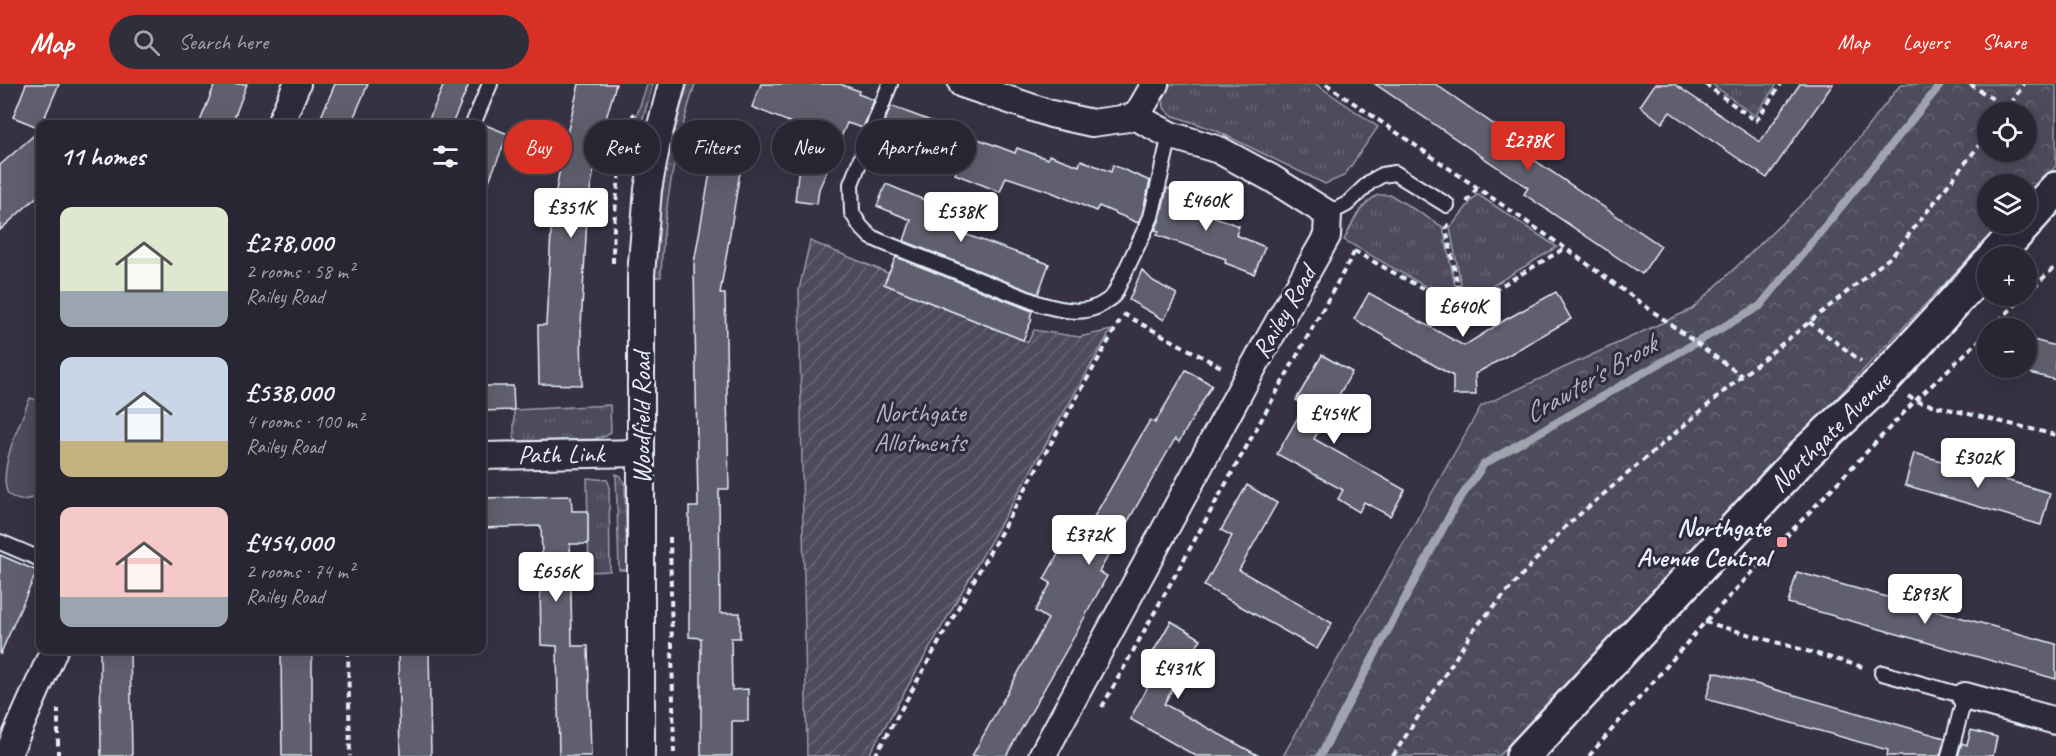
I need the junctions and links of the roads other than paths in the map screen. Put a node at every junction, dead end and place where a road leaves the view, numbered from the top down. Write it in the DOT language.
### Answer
graph roads {
  1 [pos="297,84"];
  2 [pos="490,84"];
  3 [pos="672,84"];
  4 [pos="890,84"];
  5 [pos="962,84"];
  6 [pos="1155,84"];
  7 [pos="1136,117"];
  8 [pos="282,120"];
  9 [pos="475,120"];
  10 [pos="1170,135"];
  11 [pos="2056,189"];
  12 [pos="1447,205"];
  13 [pos="2037,211"];
  14 [pos="1328,225"];
  15 [pos="2016,234"];
  16 [pos="2004,246"];
  17 [pos="1977,277"];
  18 [pos="641,453"];
  19 [pos="486,456"];
  20 [pos="0,542"];
  21 [pos="36,557"];
  22 [pos="52,654"];
  23 [pos="1882,673"];
  24 [pos="1965,696"];
  25 [pos="2056,721"];
  26 [pos="7,756"];
  27 [pos="642,756"];
  28 [pos="1042,756"];
  29 [pos="1523,756"];
  30 [pos="1949,756"];
  1 -- 8 [label="street"];
  2 -- 9 [label="lane"];
  3 -- 18 [label="street, Woodfield Road"];
  4 -- 10 [label="lane"];
  5 -- 7 [label="street"];
  6 -- 7 [label="street"];
  7 -- 10 [label="street"];
  10 -- 14 [label="street"];
  11 -- 13 [label="main road"];
  12 -- 14 [label="lane"];
  14 -- 28 [label="street, Railey Road"];
  15 -- 16 [label="main road"];
  17 -- 29 [label="main road, Northgate Avenue"];
  18 -- 19 [label="street, Path Link"];
  18 -- 27 [label="street, Woodfield Road"];
  20 -- 21 [label="lane"];
  22 -- 26 [label="street"];
  23 -- 24 [label="lane"];
  24 -- 25 [label="street"];
  24 -- 30 [label="lane"];
}
